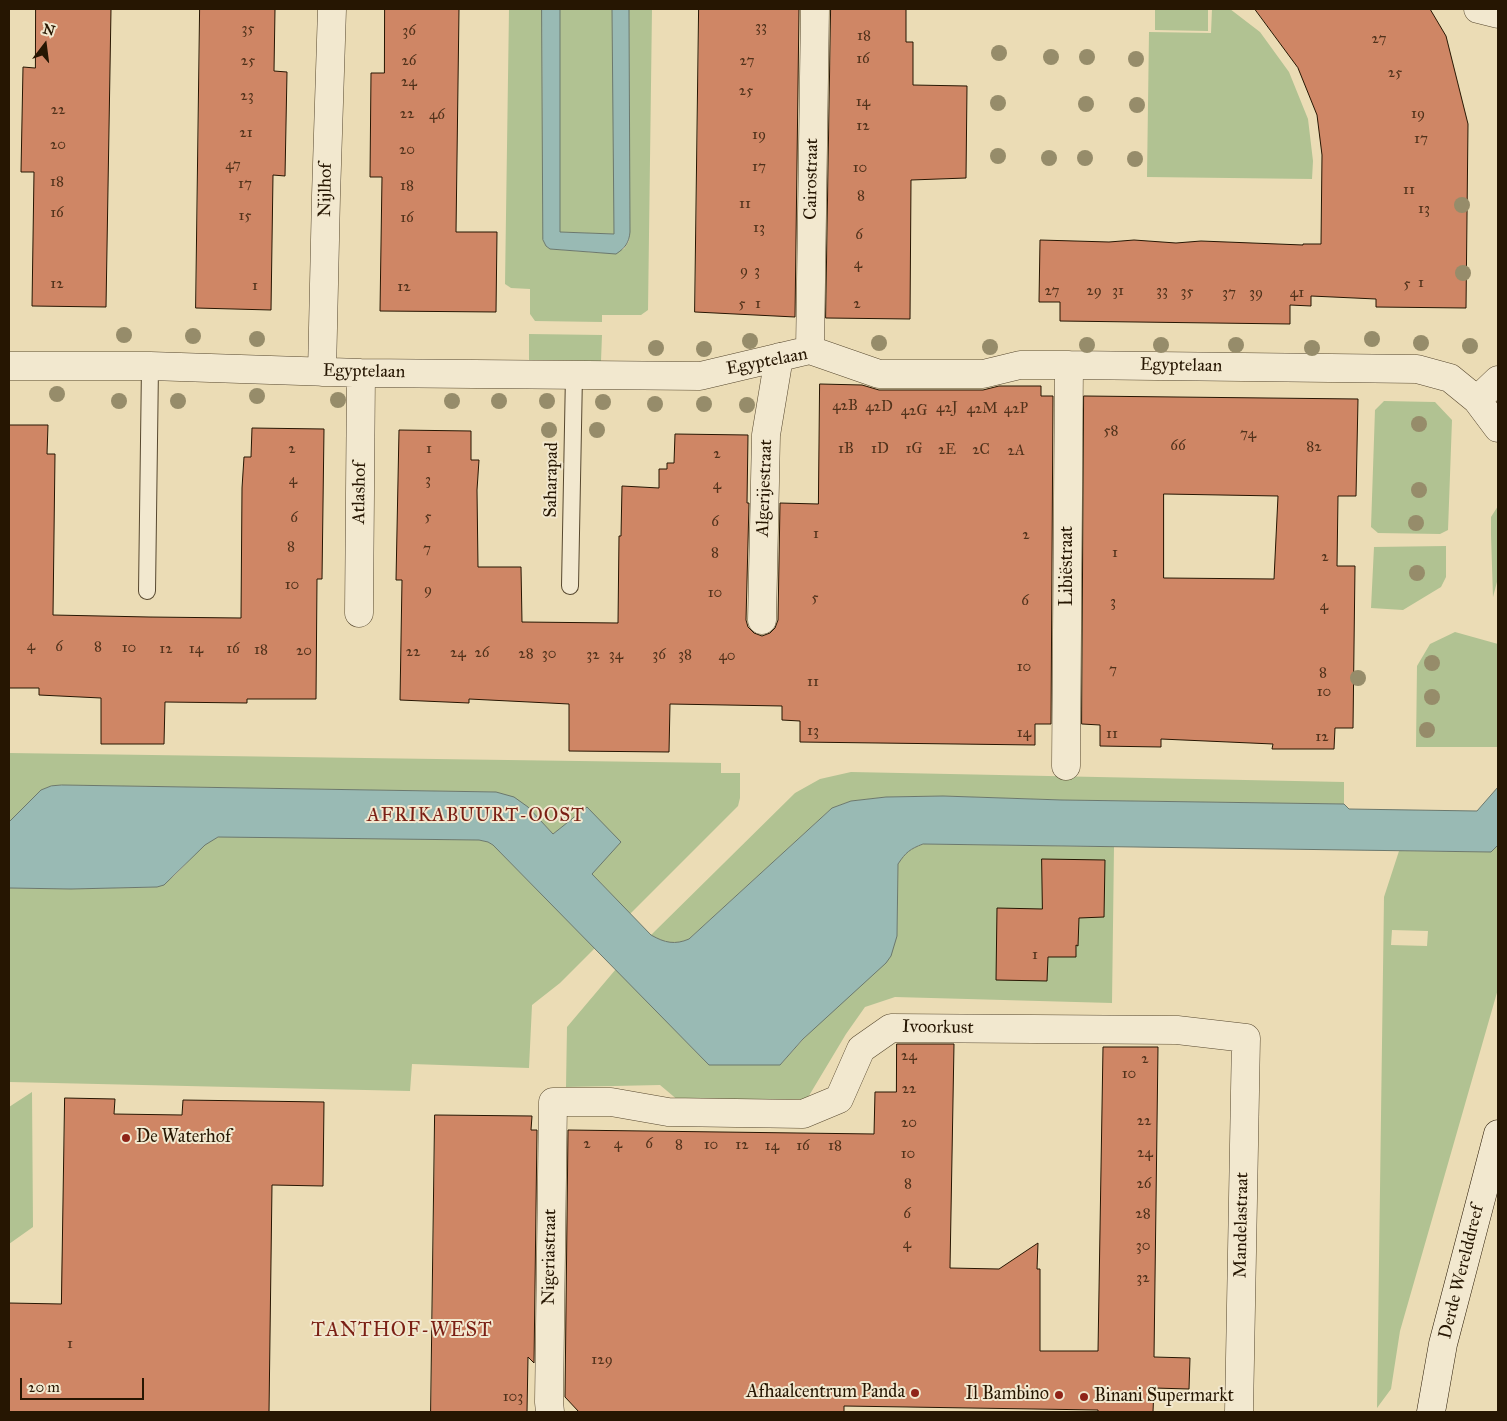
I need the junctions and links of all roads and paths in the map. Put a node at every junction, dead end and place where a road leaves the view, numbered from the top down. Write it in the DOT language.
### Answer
graph roads {
  1 [pos="332,9"];
  2 [pos="815,9"];
  3 [pos="1478,9"];
  4 [pos="1498,14"];
  5 [pos="810,350"];
  6 [pos="779,357"];
  7 [pos="1069,365"];
  8 [pos="9,366"];
  9 [pos="150,366"];
  10 [pos="322,372"];
  11 [pos="361,373"];
  12 [pos="574,374"];
  13 [pos="1498,380"];
  14 [pos="1477,400"];
  15 [pos="1498,428"];
  16 [pos="570,586"];
  17 [pos="147,591"];
  18 [pos="359,613"];
  19 [pos="762,620"];
  20 [pos="1066,766"];
  21 [pos="1246,1038"];
  22 [pos="552,1102"];
  23 [pos="1498,1134"];
  24 [pos="550,1412"];
  25 [pos="1239,1412"];
  26 [pos="1431,1412"];
  1 -- 10 [label="street, Nijlhof"];
  2 -- 5 [label="street, Cairostraat"];
  3 -- 4 [label="street"];
  5 -- 6 [label="street, Egyptelaan"];
  5 -- 7 [label="street, Egyptelaan"];
  6 -- 12 [label="street, Egyptelaan"];
  6 -- 19 [label="street, Algerijestraat"];
  7 -- 14 [label="street, Egyptelaan"];
  7 -- 20 [label="street, Libiëstraat"];
  8 -- 9 [label="street, Egyptelaan"];
  9 -- 10 [label="street, Egyptelaan"];
  9 -- 17 [label="lane"];
  10 -- 11 [label="street, Egyptelaan"];
  11 -- 12 [label="street, Egyptelaan"];
  11 -- 18 [label="street, Atlashof"];
  12 -- 16 [label="lane, Saharapad"];
  13 -- 14 [label="street"];
  14 -- 15 [label="street, Egyptelaan"];
  21 -- 22 [label="street, Ivoorkust"];
  21 -- 25 [label="street, Mandelastraat"];
  22 -- 24 [label="street, Nigeriastraat"];
  23 -- 26 [label="street, Derde Werelddreef"];
}
